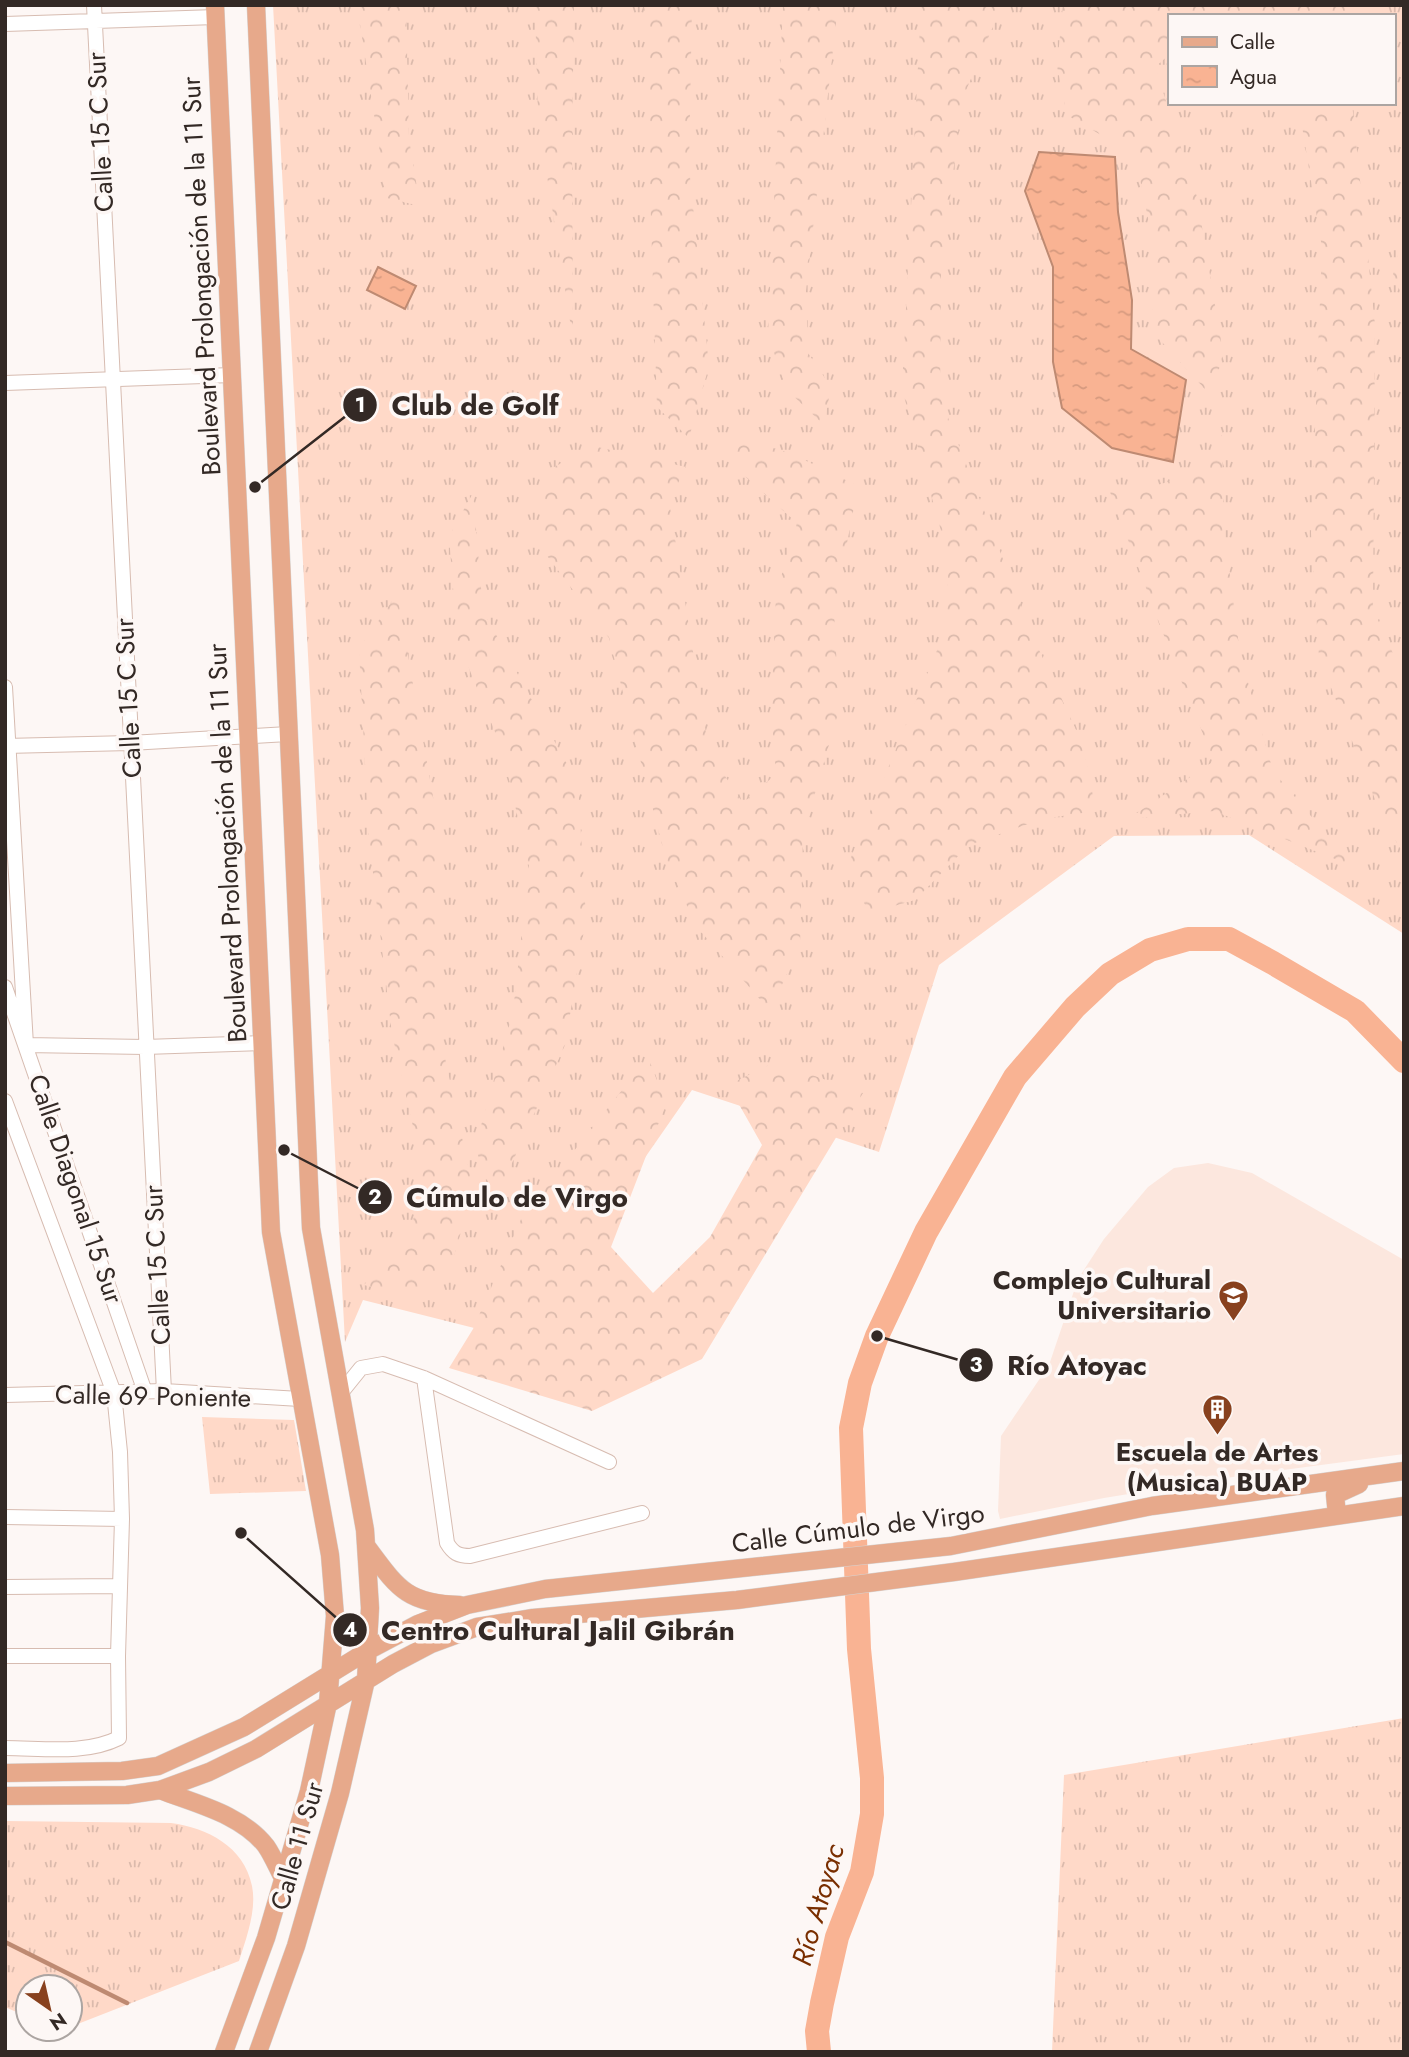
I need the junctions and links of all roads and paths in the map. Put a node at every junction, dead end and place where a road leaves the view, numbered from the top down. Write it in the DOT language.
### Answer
graph roads {
  1 [pos="94,5"];
  2 [pos="256,5"];
  3 [pos="216,11"];
  4 [pos="94,21"];
  5 [pos="5,24"];
  6 [pos="232,375"];
  7 [pos="112,379"];
  8 [pos="5,383"];
  9 [pos="5,687"];
  10 [pos="288,734"];
  11 [pos="249,738"];
  12 [pos="130,743"];
  13 [pos="7,746"];
  14 [pos="5,987"];
  15 [pos="262,1043"];
  16 [pos="26,1045"];
  17 [pos="145,1047"];
  18 [pos="5,1101"];
  19 [pos="424,1378"];
  20 [pos="164,1391"];
  21 [pos="145,1392"];
  22 [pos="114,1393"];
  23 [pos="341,1394"];
  24 [pos="5,1395"];
  25 [pos="300,1399"];
  26 [pos="609,1462"];
  27 [pos="1396,1472"];
  28 [pos="1404,1506"];
  29 [pos="642,1513"];
  30 [pos="1338,1515"];
  31 [pos="5,1517"];
  32 [pos="122,1519"];
  33 [pos="367,1547"];
  34 [pos="5,1587"];
  35 [pos="120,1587"];
  36 [pos="467,1605"];
  37 [pos="369,1650"];
  38 [pos="5,1656"];
  39 [pos="118,1656"];
  40 [pos="331,1672"];
  41 [pos="366,1680"];
  42 [pos="328,1703"];
  43 [pos="5,1748"];
  44 [pos="5,1773"];
  45 [pos="160,1790"];
  46 [pos="309,1791"];
  47 [pos="340,1793"];
  48 [pos="5,1796"];
  49 [pos="284,1880"];
  50 [pos="224,2052"];
  51 [pos="258,2052"];
  1 -- 4 [label="street, Calle 15 C Sur"];
  2 -- 10 [label="main road"];
  3 -- 4 [label="street"];
  3 -- 6 [label="main road, Boulevard Prolongación de la 11 Sur"];
  4 -- 5 [label="street"];
  4 -- 7 [label="street, Calle 15 C Sur"];
  6 -- 7 [label="street"];
  6 -- 11 [label="main road, Boulevard Prolongación de la 11 Sur"];
  7 -- 8 [label="street"];
  7 -- 12 [label="street, Calle 15 C Sur"];
  9 -- 13 [label="street"];
  10 -- 11 [label="street"];
  10 -- 23 [label="main road"];
  11 -- 12 [label="street"];
  11 -- 15 [label="main road, Boulevard Prolongación de la 11 Sur"];
  12 -- 13 [label="street"];
  12 -- 17 [label="street, Calle 15 C Sur"];
  13 -- 16 [label="street"];
  14 -- 16 [label="street, Calle Diagonal 15 Sur"];
  15 -- 17 [label="street"];
  15 -- 25 [label="main road, Boulevard Prolongación de la 11 Sur"];
  16 -- 17 [label="street"];
  16 -- 21 [label="street, Calle Diagonal 15 Sur"];
  17 -- 20 [label="street, Calle 15 C Sur"];
  18 -- 22 [label="street, Calle Diagonal 15 Sur"];
  19 -- 23 [label="street"];
  19 -- 26 [label="street"];
  19 -- 29 [label="street"];
  20 -- 21 [label="street, Calle 69 Poniente"];
  20 -- 25 [label="street, Calle 69 Poniente"];
  21 -- 22 [label="street, Calle 69 Poniente"];
  22 -- 24 [label="street, Calle 69 Poniente"];
  22 -- 32 [label="street, Calle Diagonal 15 Sur"];
  23 -- 33 [label="main road"];
  25 -- 40 [label="main road, Boulevard Prolongación de la 11 Sur"];
  27 -- 30 [label="main road"];
  27 -- 36 [label="main road, Calle Cúmulo de Virgo"];
  28 -- 30 [label="main road, Calle Cúmulo de Virgo"];
  30 -- 41 [label="main road, Calle Cúmulo de Virgo"];
  31 -- 32 [label="street"];
  32 -- 35 [label="street, Calle Diagonal 15 Sur"];
  33 -- 36 [label="main road"];
  33 -- 37 [label="main road"];
  34 -- 35 [label="street"];
  35 -- 39 [label="street, Calle Diagonal 15 Sur"];
  36 -- 37 [label="main road, Calle Cúmulo de Virgo"];
  37 -- 40 [label="main road, Calle Cúmulo de Virgo"];
  37 -- 41 [label="main road, Calle 11 Sur"];
  38 -- 39 [label="street"];
  39 -- 43 [label="street, Calle Diagonal 15 Sur"];
  40 -- 42 [label="main road, Calle 11 Sur"];
  40 -- 44 [label="main road, Calle Cúmulo de Virgo"];
  41 -- 42 [label="main road, Calle Cúmulo de Virgo"];
  41 -- 47 [label="main road, Calle 11 Sur"];
  42 -- 45 [label="main road, Calle Cúmulo de Virgo"];
  42 -- 46 [label="main road, Calle 11 Sur"];
  45 -- 48 [label="main road, Calle Cúmulo de Virgo"];
  45 -- 49 [label="main road"];
  46 -- 47 [label="main road"];
  46 -- 49 [label="main road, Calle 11 Sur"];
  47 -- 51 [label="main road, Calle 11 Sur"];
  49 -- 50 [label="main road, Calle 11 Sur"];
}
